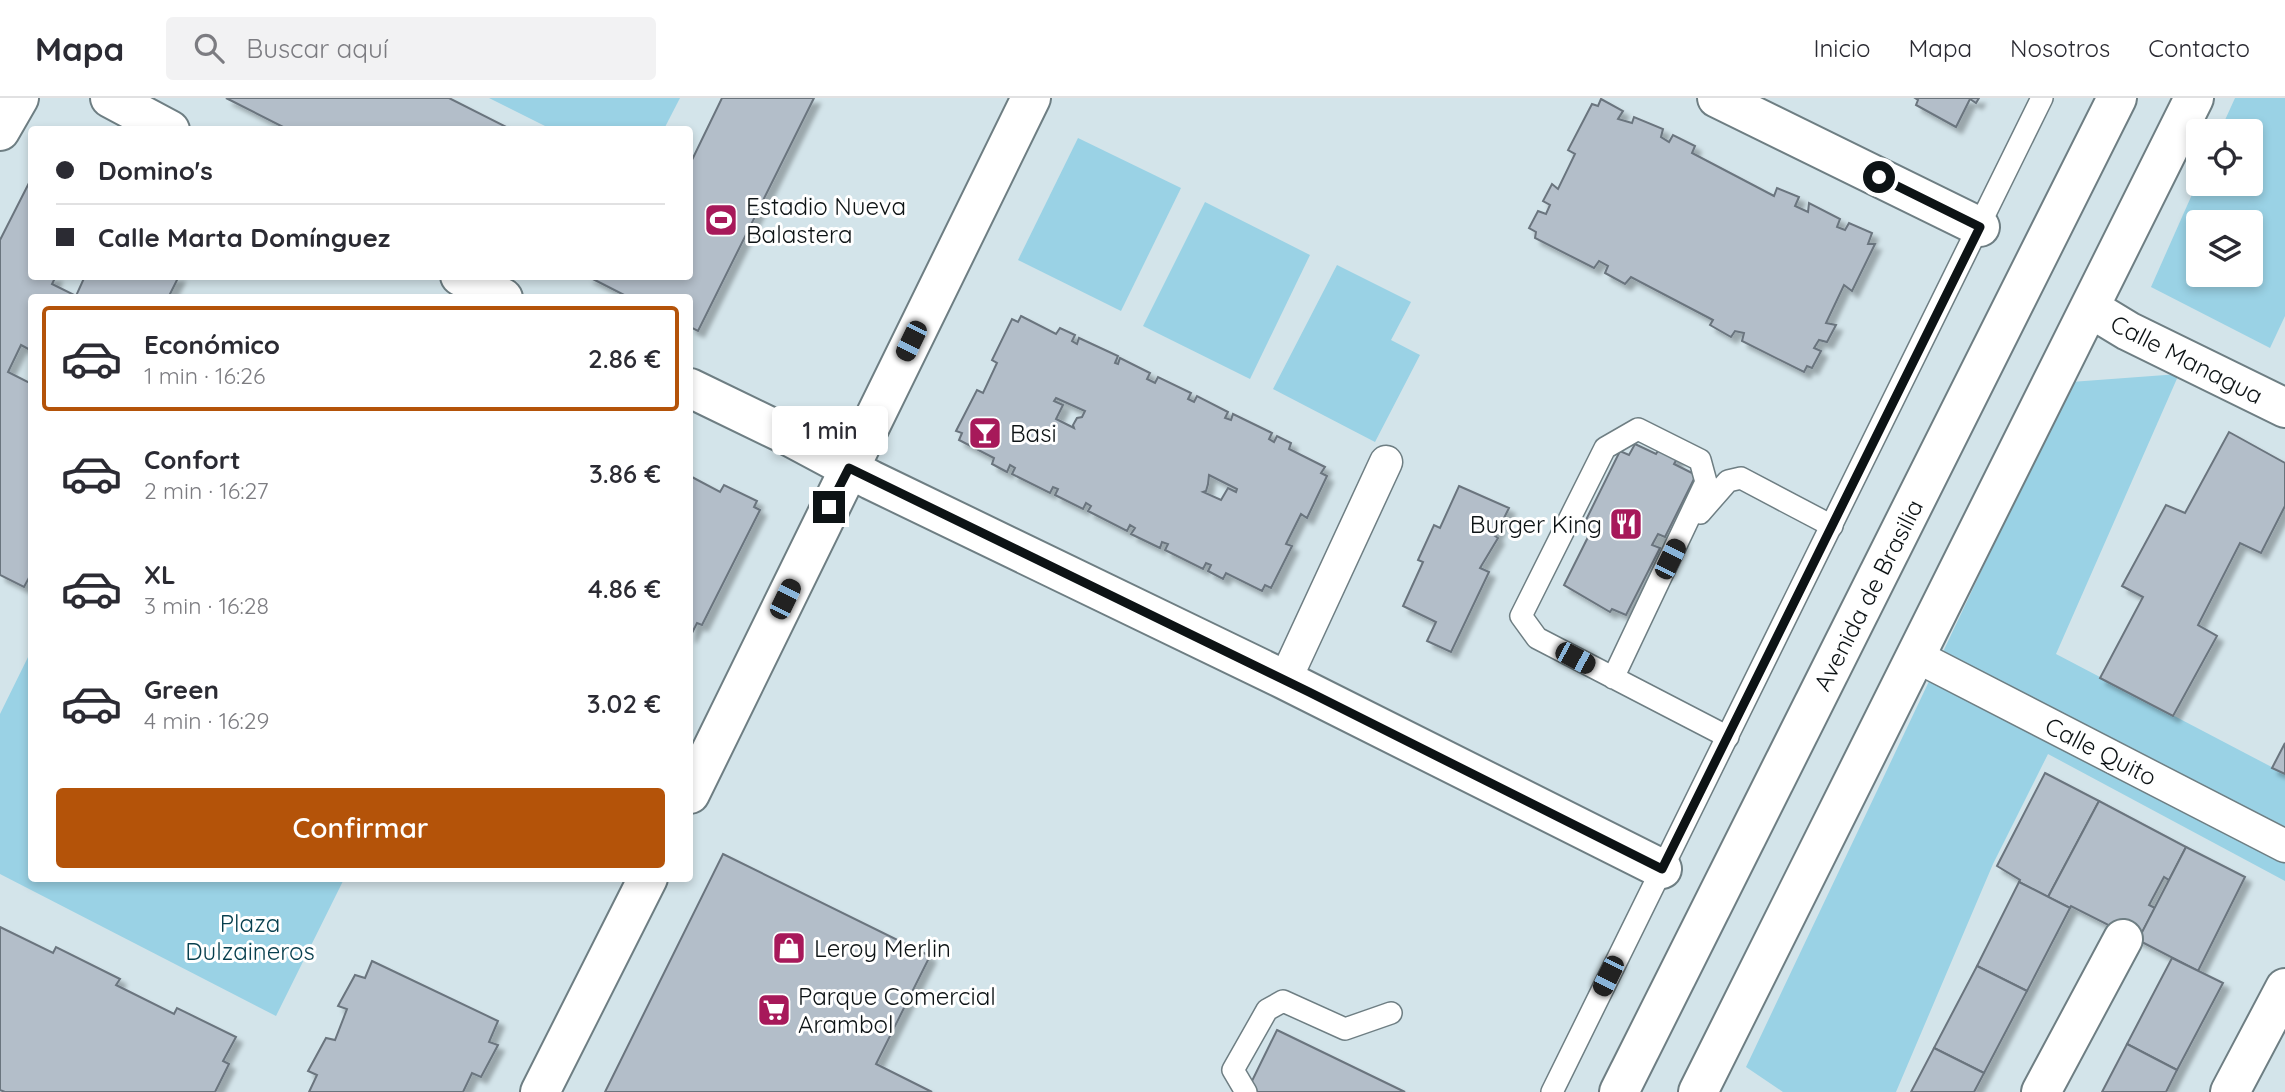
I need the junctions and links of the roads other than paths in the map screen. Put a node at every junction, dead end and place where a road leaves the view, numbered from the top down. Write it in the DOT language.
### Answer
graph roads {
  1 [pos="19,98"];
  2 [pos="110,98"];
  3 [pos="1031,98"];
  4 [pos="1717,98"];
  5 [pos="2042,98"];
  6 [pos="2117,98"];
  7 [pos="2194,98"];
  8 [pos="162,126"];
  9 [pos="0,131"];
  10 [pos="1980,227"];
  11 [pos="468,280"];
  12 [pos="495,294"];
  13 [pos="2090,308"];
  14 [pos="693,390"];
  15 [pos="2285,408"];
  16 [pos="1386,462"];
  17 [pos="849,468"];
  18 [pos="1832,526"];
  19 [pos="1681,536"];
  20 [pos="1916,656"];
  21 [pos="1613,678"];
  22 [pos="1285,680"];
  23 [pos="1728,737"];
  24 [pos="693,788"];
  25 [pos="2285,846"];
  26 [pos="1662,869"];
  27 [pos="646,882"];
  28 [pos="2123,939"];
  29 [pos="2285,988"];
  30 [pos="1391,1013"];
  31 [pos="1703,1090"];
  32 [pos="540,1092"];
  33 [pos="1246,1092"];
  34 [pos="1552,1092"];
  35 [pos="1619,1092"];
  36 [pos="2041,1092"];
  37 [pos="2230,1092"];
  1 -- 9 [label="street"];
  2 -- 8 [label="street"];
  3 -- 17 [label="street"];
  4 -- 10 [label="street"];
  5 -- 10 [label="lane"];
  6 -- 35 [label="street, Avenida de Brasilia"];
  7 -- 13 [label="street"];
  10 -- 18 [label="lane"];
  11 -- 12 [label="street"];
  13 -- 15 [label="street, Calle Managua"];
  13 -- 20 [label="street"];
  14 -- 17 [label="street"];
  16 -- 22 [label="street"];
  17 -- 22 [label="street"];
  17 -- 24 [label="street"];
  18 -- 19 [label="lane"];
  18 -- 23 [label="lane"];
  19 -- 21 [label="lane"];
  19 -- 21 [label="lane"];
  20 -- 25 [label="street, Calle Quito"];
  20 -- 31 [label="street"];
  21 -- 23 [label="lane"];
  22 -- 26 [label="street"];
  23 -- 26 [label="lane"];
  26 -- 34 [label="lane"];
  27 -- 32 [label="street"];
  28 -- 36 [label="street"];
  29 -- 37 [label="street"];
  30 -- 33 [label="lane"];
}
